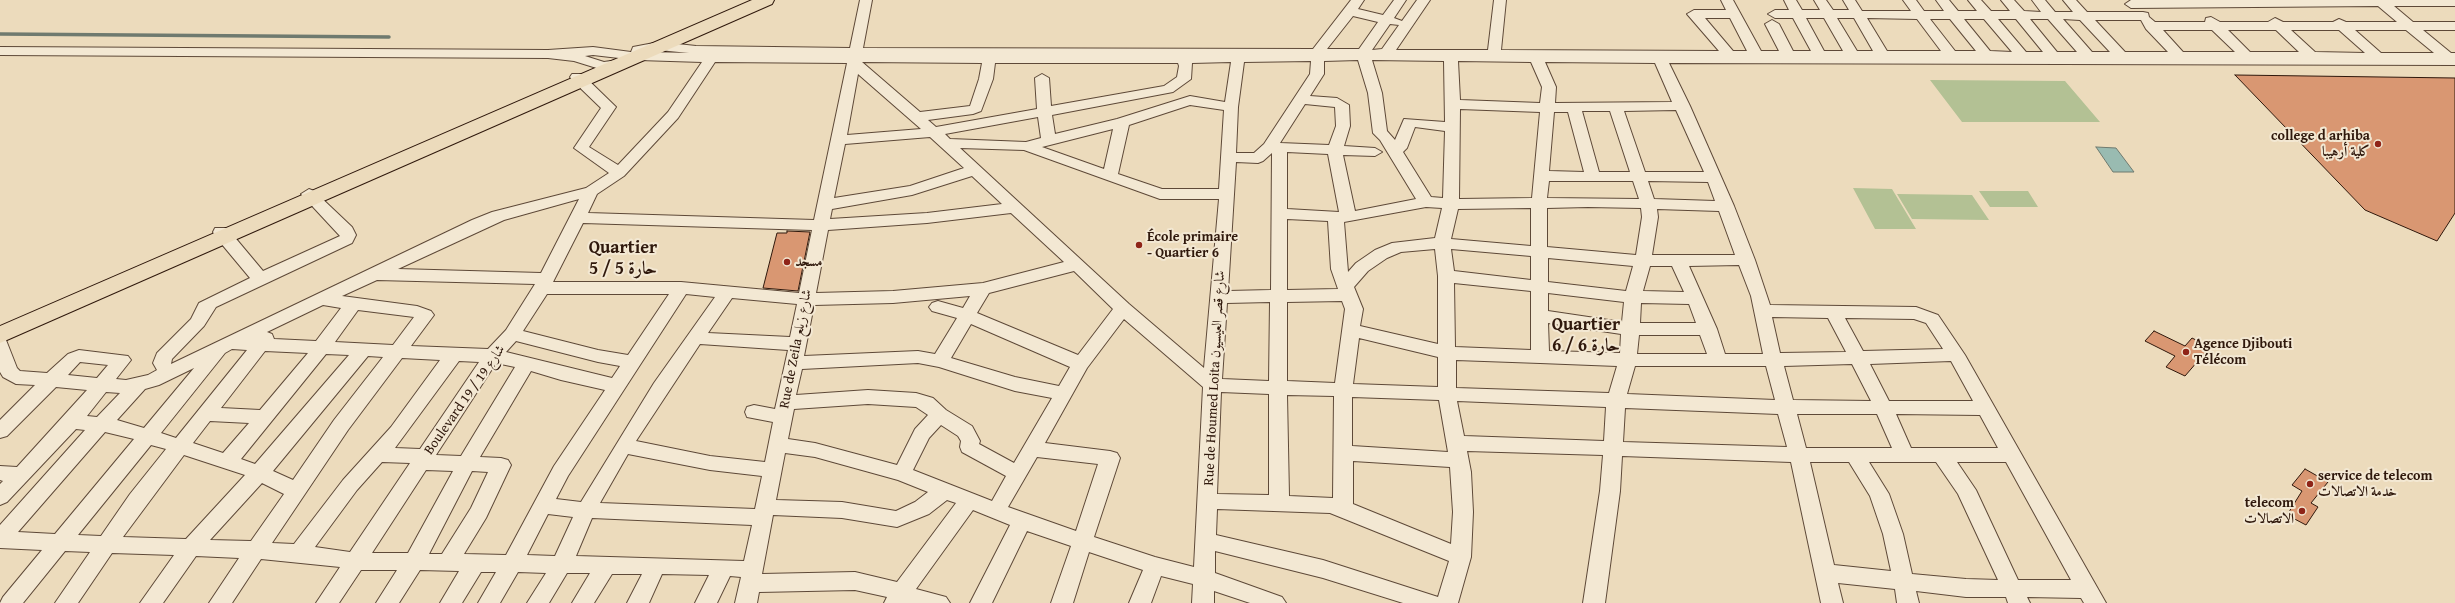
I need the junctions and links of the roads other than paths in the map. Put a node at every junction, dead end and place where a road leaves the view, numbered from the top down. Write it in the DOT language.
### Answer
graph roads {
  1 [pos="754,0"];
  2 [pos="766,0"];
  3 [pos="866,0"];
  4 [pos="1358,0"];
  5 [pos="1400,0"];
  6 [pos="1500,0"];
  7 [pos="1727,0"];
  8 [pos="1790,0"];
  9 [pos="1820,0"];
  10 [pos="1849,0"];
  11 [pos="1909,0"];
  12 [pos="1942,0"];
  13 [pos="1974,0"];
  14 [pos="2007,0"];
  15 [pos="2038,0"];
  16 [pos="2069,0"];
  17 [pos="1419,1"];
  18 [pos="2252,1"];
  19 [pos="2314,1"];
  20 [pos="2380,1"];
  21 [pos="2130,2"];
  22 [pos="2191,2"];
  23 [pos="2455,2"];
  24 [pos="1350,10"];
  25 [pos="1734,14"];
  26 [pos="1797,14"];
  27 [pos="1827,14"];
  28 [pos="1857,14"];
  29 [pos="1918,14"];
  30 [pos="1954,15"];
  31 [pos="2019,15"];
  32 [pos="2052,15"];
  33 [pos="1987,16"];
  34 [pos="2084,16"];
  35 [pos="1386,19"];
  36 [pos="2147,21"];
  37 [pos="1406,24"];
  38 [pos="2215,26"];
  39 [pos="2279,26"];
  40 [pos="2343,26"];
  41 [pos="2410,26"];
  42 [pos="2455,26"];
  43 [pos="659,46"];
  44 [pos="0,51"];
  45 [pos="1494,53"];
  46 [pos="548,54"];
  47 [pos="713,54"];
  48 [pos="1364,54"];
  49 [pos="1384,54"];
  50 [pos="1729,54"];
  51 [pos="1788,54"];
  52 [pos="1819,54"];
  53 [pos="1852,54"];
  54 [pos="1882,54"];
  55 [pos="1018,55"];
  56 [pos="1184,55"];
  57 [pos="1238,55"];
  58 [pos="1318,55"];
  59 [pos="1450,55"];
  60 [pos="1951,55"];
  61 [pos="1986,55"];
  62 [pos="2022,55"];
  63 [pos="2053,55"];
  64 [pos="2087,55"];
  65 [pos="1536,56"];
  66 [pos="2179,56"];
  67 [pos="2246,56"];
  68 [pos="2311,56"];
  69 [pos="2377,56"];
  70 [pos="854,57"];
  71 [pos="1659,57"];
  72 [pos="1757,57"];
  73 [pos="626,58"];
  74 [pos="989,58"];
  75 [pos="2124,58"];
  76 [pos="2452,59"];
  77 [pos="1042,78"];
  78 [pos="579,79"];
  79 [pos="1301,100"];
  80 [pos="1453,104"];
  81 [pos="1683,106"];
  82 [pos="1231,107"];
  83 [pos="1548,108"];
  84 [pos="1574,108"];
  85 [pos="1616,108"];
  86 [pos="1044,112"];
  87 [pos="918,117"];
  88 [pos="1122,122"];
  89 [pos="1452,127"];
  90 [pos="932,132"];
  91 [pos="838,140"];
  92 [pos="1049,140"];
  93 [pos="946,143"];
  94 [pos="1026,146"];
  95 [pos="1275,148"];
  96 [pos="1392,148"];
  97 [pos="1336,151"];
  98 [pos="1375,152"];
  99 [pos="1229,157"];
  100 [pos="975,170"];
  101 [pos="619,173"];
  102 [pos="1110,176"];
  103 [pos="1541,176"];
  104 [pos="1593,176"];
  105 [pos="1640,177"];
  106 [pos="1714,178"];
  107 [pos="591,191"];
  108 [pos="1227,194"];
  109 [pos="311,196"];
  110 [pos="1426,202"];
  111 [pos="1539,202"];
  112 [pos="1648,203"];
  113 [pos="1451,204"];
  114 [pos="825,205"];
  115 [pos="1726,206"];
  116 [pos="1016,207"];
  117 [pos="1280,214"];
  118 [pos="577,218"];
  119 [pos="1342,218"];
  120 [pos="821,225"];
  121 [pos="223,234"];
  122 [pos="1442,243"];
  123 [pos="1539,252"];
  124 [pos="1678,260"];
  125 [pos="1747,260"];
  126 [pos="1643,261"];
  127 [pos="1078,265"];
  128 [pos="374,273"];
  129 [pos="1446,276"];
  130 [pos="260,279"];
  131 [pos="544,283"];
  132 [pos="681,288"];
  133 [pos="1540,288"];
  134 [pos="983,289"];
  135 [pos="1348,291"];
  136 [pos="728,292"];
  137 [pos="1220,297"];
  138 [pos="1281,297"];
  139 [pos="1633,297"];
  140 [pos="1695,298"];
  141 [pos="320,299"];
  142 [pos="806,299"];
  143 [pos="353,304"];
  144 [pos="938,307"];
  145 [pos="1123,308"];
  146 [pos="1763,311"];
  147 [pos="1834,313"];
  148 [pos="967,315"];
  149 [pos="1539,316"];
  150 [pos="284,317"];
  151 [pos="0,328"];
  152 [pos="1632,329"];
  153 [pos="1708,329"];
  154 [pos="1353,330"];
  155 [pos="512,334"];
  156 [pos="0,335"];
  157 [pos="694,338"];
  158 [pos="0,344"];
  159 [pos="260,344"];
  160 [pos="797,344"];
  161 [pos="225,345"];
  162 [pos="321,348"];
  163 [pos="362,351"];
  164 [pos="397,353"];
  165 [pos="1447,353"];
  166 [pos="454,354"];
  167 [pos="1956,355"];
  168 [pos="492,356"];
  169 [pos="1857,356"];
  170 [pos="1540,357"];
  171 [pos="1718,359"];
  172 [pos="1628,360"];
  173 [pos="1773,360"];
  174 [pos="940,361"];
  175 [pos="633,362"];
  176 [pos="527,363"];
  177 [pos="793,363"];
  178 [pos="1081,364"];
  179 [pos="168,373"];
  180 [pos="5,374"];
  181 [pos="50,381"];
  182 [pos="103,385"];
  183 [pos="138,385"];
  184 [pos="1212,385"];
  185 [pos="616,386"];
  186 [pos="1279,388"];
  187 [pos="1343,392"];
  188 [pos="1063,393"];
  189 [pos="1448,396"];
  190 [pos="1616,400"];
  191 [pos="1786,407"];
  192 [pos="1884,408"];
  193 [pos="1985,408"];
  194 [pos="784,410"];
  195 [pos="754,412"];
  196 [pos="204,414"];
  197 [pos="940,415"];
  198 [pos="266,417"];
  199 [pos="72,421"];
  200 [pos="104,424"];
  201 [pos="0,430"];
  202 [pos="146,436"];
  203 [pos="777,444"];
  204 [pos="179,446"];
  205 [pos="623,446"];
  206 [pos="1032,449"];
  207 [pos="1612,449"];
  208 [pos="1457,452"];
  209 [pos="1343,453"];
  210 [pos="377,454"];
  211 [pos="1854,454"];
  212 [pos="1904,454"];
  213 [pos="1799,455"];
  214 [pos="2013,455"];
  215 [pos="1942,456"];
  216 [pos="424,459"];
  217 [pos="227,462"];
  218 [pos="466,462"];
  219 [pos="772,470"];
  220 [pos="0,473"];
  221 [pos="260,473"];
  222 [pos="1017,473"];
  223 [pos="902,474"];
  224 [pos="22,475"];
  225 [pos="944,491"];
  226 [pos="296,492"];
  227 [pos="0,497"];
  228 [pos="969,500"];
  229 [pos="1208,501"];
  230 [pos="1279,503"];
  231 [pos="543,506"];
  232 [pos="1343,508"];
  233 [pos="586,510"];
  234 [pos="996,511"];
  235 [pos="764,512"];
  236 [pos="1022,520"];
  237 [pos="0,539"];
  238 [pos="1084,541"];
  239 [pos="1206,541"];
  240 [pos="60,542"];
  241 [pos="105,543"];
  242 [pos="191,547"];
  243 [pos="256,550"];
  244 [pos="299,553"];
  245 [pos="1461,557"];
  246 [pos="357,561"];
  247 [pos="414,562"];
  248 [pos="449,562"];
  249 [pos="476,562"];
  250 [pos="513,562"];
  251 [pos="562,564"];
  252 [pos="606,566"];
  253 [pos="656,566"];
  254 [pos="1155,566"];
  255 [pos="724,567"];
  256 [pos="1825,573"];
  257 [pos="1206,579"];
  258 [pos="1902,581"];
  259 [pos="749,586"];
  260 [pos="1968,595"];
  261 [pos="2015,596"];
  262 [pos="2091,596"];
  263 [pos="899,598"];
  264 [pos="927,602"];
  265 [pos="10,603"];
  266 [pos="66,603"];
  267 [pos="151,603"];
  268 [pos="220,603"];
  269 [pos="327,603"];
  270 [pos="387,603"];
  271 [pos="451,603"];
  272 [pos="488,603"];
  273 [pos="538,603"];
  274 [pos="583,603"];
  275 [pos="638,603"];
  276 [pos="706,603"];
  277 [pos="982,603"];
  278 [pos="1062,603"];
  279 [pos="1140,603"];
  280 [pos="1203,603"];
  281 [pos="1275,603"];
  282 [pos="1431,603"];
  283 [pos="1447,603"];
  284 [pos="1594,603"];
  285 [pos="1832,603"];
  286 [pos="1908,603"];
  1 -- 73 [label="main road"];
  2 -- 43 [label="main road"];
  3 -- 70 [label="street, Rue de Zeila شارع زيلع"];
  4 -- 24 [label="street"];
  5 -- 35 [label="street"];
  6 -- 45 [label="street"];
  7 -- 25 [label="street"];
  8 -- 26 [label="street"];
  9 -- 27 [label="street"];
  10 -- 28 [label="street"];
  11 -- 29 [label="street"];
  12 -- 30 [label="street"];
  13 -- 33 [label="street"];
  14 -- 31 [label="street"];
  15 -- 32 [label="street"];
  16 -- 34 [label="street"];
  17 -- 37 [label="street"];
  18 -- 19 [label="street"];
  18 -- 22 [label="street"];
  18 -- 39 [label="street"];
  19 -- 20 [label="street"];
  19 -- 40 [label="street"];
  20 -- 23 [label="street"];
  20 -- 41 [label="street"];
  21 -- 22 [label="street"];
  21 -- 36 [label="street"];
  22 -- 38 [label="street"];
  24 -- 35 [label="street"];
  24 -- 58 [label="street"];
  25 -- 50 [label="street"];
  25 -- 72 [label="street"];
  26 -- 27 [label="street"];
  26 -- 51 [label="street"];
  26 -- 52 [label="street"];
  27 -- 28 [label="street"];
  27 -- 53 [label="street"];
  28 -- 29 [label="street"];
  28 -- 54 [label="street"];
  29 -- 30 [label="street"];
  29 -- 60 [label="street"];
  30 -- 33 [label="street"];
  30 -- 61 [label="street"];
  31 -- 32 [label="street"];
  31 -- 33 [label="street"];
  31 -- 63 [label="street"];
  32 -- 34 [label="street"];
  32 -- 64 [label="street"];
  33 -- 62 [label="street"];
  34 -- 36 [label="street"];
  34 -- 75 [label="street"];
  35 -- 37 [label="street"];
  35 -- 48 [label="street"];
  36 -- 38 [label="street"];
  36 -- 66 [label="street"];
  37 -- 49 [label="street"];
  38 -- 39 [label="street"];
  38 -- 67 [label="street"];
  39 -- 40 [label="street"];
  39 -- 68 [label="street"];
  40 -- 41 [label="street"];
  40 -- 69 [label="street"];
  41 -- 42 [label="street"];
  41 -- 76 [label="street"];
  43 -- 47 [label="street"];
  43 -- 73 [label="main road"];
  44 -- 46 [label="street"];
  45 -- 59 [label="street"];
  45 -- 65 [label="street"];
  46 -- 73 [label="street"];
  46 -- 73 [label="street"];
  47 -- 70 [label="street"];
  47 -- 73 [label="street"];
  47 -- 101 [label="street"];
  48 -- 49 [label="street"];
  48 -- 58 [label="street"];
  48 -- 96 [label="street"];
  49 -- 59 [label="street"];
  50 -- 71 [label="street"];
  50 -- 72 [label="street"];
  51 -- 52 [label="street"];
  51 -- 72 [label="street"];
  52 -- 53 [label="street"];
  53 -- 54 [label="street"];
  54 -- 60 [label="street"];
  55 -- 56 [label="street"];
  55 -- 70 [label="street"];
  55 -- 74 [label="street"];
  56 -- 57 [label="street"];
  56 -- 86 [label="street"];
  57 -- 58 [label="street"];
  57 -- 82 [label="street, Rue de Houmed Loita شارع قصر العيسيون"];
  58 -- 79 [label="street"];
  59 -- 65 [label="street"];
  59 -- 80 [label="street"];
  60 -- 61 [label="street"];
  61 -- 62 [label="street"];
  62 -- 63 [label="street"];
  63 -- 64 [label="street"];
  64 -- 75 [label="street"];
  65 -- 71 [label="street"];
  65 -- 83 [label="street"];
  66 -- 67 [label="street"];
  66 -- 75 [label="street"];
  67 -- 68 [label="street"];
  68 -- 69 [label="street"];
  69 -- 76 [label="street"];
  70 -- 74 [label="street"];
  70 -- 87 [label="street"];
  70 -- 91 [label="street, Rue de Zeila شارع زيلع"];
  71 -- 72 [label="street"];
  71 -- 81 [label="street"];
  72 -- 75 [label="street"];
  73 -- 78 [label="main road"];
  74 -- 87 [label="street"];
  75 -- 76 [label="street"];
  77 -- 86 [label="street"];
  78 -- 101 [label="street"];
  78 -- 109 [label="main road"];
  79 -- 95 [label="street"];
  79 -- 97 [label="street"];
  80 -- 83 [label="street"];
  80 -- 89 [label="street"];
  81 -- 85 [label="street"];
  81 -- 106 [label="street"];
  82 -- 88 [label="street"];
  82 -- 99 [label="street, Rue de Houmed Loita شارع قصر العيسيون"];
  83 -- 84 [label="street"];
  83 -- 103 [label="street"];
  84 -- 85 [label="street"];
  84 -- 104 [label="street"];
  85 -- 105 [label="street"];
  86 -- 90 [label="street"];
  86 -- 92 [label="street"];
  87 -- 90 [label="street"];
  88 -- 92 [label="street"];
  88 -- 102 [label="street"];
  89 -- 96 [label="street"];
  89 -- 113 [label="street"];
  90 -- 91 [label="street"];
  90 -- 93 [label="street"];
  91 -- 114 [label="street, Rue de Zeila شارع زيلع"];
  92 -- 94 [label="street"];
  93 -- 94 [label="street"];
  93 -- 100 [label="street"];
  94 -- 102 [label="street"];
  95 -- 97 [label="street"];
  95 -- 99 [label="street"];
  95 -- 117 [label="street"];
  96 -- 110 [label="street"];
  97 -- 98 [label="street"];
  97 -- 119 [label="street"];
  99 -- 108 [label="street, Rue de Houmed Loita شارع قصر العيسيون"];
  100 -- 114 [label="street"];
  100 -- 116 [label="street"];
  101 -- 107 [label="street"];
  102 -- 108 [label="street"];
  103 -- 104 [label="street"];
  103 -- 111 [label="street"];
  104 -- 105 [label="street"];
  105 -- 106 [label="street"];
  105 -- 112 [label="street"];
  106 -- 115 [label="street"];
  107 -- 118 [label="street, Boulevard 19 / شارع 19"];
  107 -- 128 [label="street"];
  108 -- 137 [label="street, Rue de Houmed Loita شارع قصر العيسيون"];
  109 -- 121 [label="main road"];
  109 -- 130 [label="street"];
  110 -- 113 [label="street"];
  110 -- 119 [label="street"];
  111 -- 112 [label="street"];
  111 -- 113 [label="street"];
  111 -- 123 [label="street"];
  112 -- 115 [label="street"];
  112 -- 126 [label="street"];
  113 -- 122 [label="street"];
  114 -- 120 [label="street, Rue de Zeila شارع زيلع"];
  115 -- 125 [label="street"];
  116 -- 120 [label="street"];
  116 -- 127 [label="street"];
  117 -- 119 [label="street"];
  117 -- 138 [label="street"];
  118 -- 120 [label="street"];
  118 -- 131 [label="street, Boulevard 19 / شارع 19"];
  119 -- 135 [label="street"];
  120 -- 142 [label="street, Rue de Zeila شارع زيلع"];
  121 -- 130 [label="street"];
  121 -- 151 [label="main road"];
  121 -- 156 [label="main road"];
  122 -- 123 [label="street"];
  122 -- 129 [label="street"];
  122 -- 135 [label="street"];
  123 -- 126 [label="street"];
  123 -- 133 [label="street"];
  124 -- 125 [label="street"];
  124 -- 126 [label="street"];
  124 -- 140 [label="street"];
  125 -- 146 [label="street"];
  126 -- 139 [label="street"];
  127 -- 134 [label="street"];
  127 -- 145 [label="street"];
  128 -- 131 [label="street"];
  128 -- 141 [label="street"];
  129 -- 133 [label="street"];
  129 -- 165 [label="street"];
  130 -- 179 [label="street"];
  131 -- 132 [label="street"];
  131 -- 155 [label="street, Boulevard 19 / شارع 19"];
  132 -- 136 [label="street"];
  132 -- 175 [label="street"];
  133 -- 139 [label="street"];
  133 -- 149 [label="street"];
  134 -- 142 [label="street"];
  134 -- 148 [label="street"];
  135 -- 138 [label="street"];
  135 -- 154 [label="street"];
  136 -- 142 [label="street"];
  136 -- 157 [label="street"];
  137 -- 138 [label="street"];
  137 -- 184 [label="street, Rue de Houmed Loita شارع قصر العيسيون"];
  138 -- 186 [label="street"];
  139 -- 140 [label="street"];
  139 -- 152 [label="street"];
  140 -- 153 [label="street"];
  141 -- 143 [label="street"];
  141 -- 150 [label="street"];
  142 -- 160 [label="street, Rue de Zeila شارع زيلع"];
  143 -- 162 [label="street"];
  143 -- 164 [label="street"];
  144 -- 148 [label="street"];
  145 -- 178 [label="street"];
  145 -- 184 [label="street"];
  146 -- 147 [label="street"];
  146 -- 173 [label="street"];
  147 -- 167 [label="street"];
  147 -- 169 [label="street"];
  148 -- 174 [label="street"];
  148 -- 178 [label="street"];
  149 -- 152 [label="street"];
  149 -- 170 [label="street"];
  150 -- 159 [label="street"];
  150 -- 161 [label="street"];
  152 -- 153 [label="street"];
  152 -- 172 [label="street"];
  153 -- 171 [label="street"];
  154 -- 165 [label="street"];
  154 -- 187 [label="street"];
  155 -- 168 [label="street, Boulevard 19 / شارع 19"];
  155 -- 175 [label="street"];
  157 -- 160 [label="street"];
  157 -- 205 [label="street"];
  158 -- 180 [label="street"];
  159 -- 161 [label="street"];
  159 -- 162 [label="street"];
  159 -- 196 [label="street"];
  160 -- 177 [label="street, Rue de Zeila شارع زيلع"];
  161 -- 179 [label="street"];
  161 -- 202 [label="street"];
  162 -- 163 [label="street"];
  162 -- 198 [label="street"];
  163 -- 164 [label="street"];
  163 -- 221 [label="street"];
  164 -- 166 [label="street"];
  164 -- 226 [label="street"];
  165 -- 170 [label="street"];
  165 -- 189 [label="street"];
  166 -- 168 [label="street"];
  166 -- 210 [label="street"];
  167 -- 169 [label="street"];
  167 -- 193 [label="street"];
  168 -- 176 [label="street"];
  168 -- 216 [label="street, Boulevard 19 / شارع 19"];
  169 -- 173 [label="street"];
  169 -- 192 [label="street"];
  170 -- 172 [label="street"];
  171 -- 172 [label="street"];
  171 -- 173 [label="street"];
  172 -- 190 [label="street"];
  173 -- 191 [label="street"];
  174 -- 177 [label="street"];
  174 -- 188 [label="street"];
  175 -- 185 [label="street"];
  176 -- 185 [label="street"];
  176 -- 218 [label="street"];
  177 -- 194 [label="street, Rue de Zeila شارع زيلع"];
  178 -- 188 [label="street"];
  179 -- 183 [label="street"];
  180 -- 181 [label="street"];
  181 -- 182 [label="street"];
  181 -- 182 [label="street"];
  181 -- 201 [label="street"];
  182 -- 183 [label="street"];
  182 -- 199 [label="street"];
  183 -- 200 [label="street"];
  184 -- 186 [label="street"];
  184 -- 229 [label="street, Rue de Houmed Loita شارع قصر العيسيون"];
  185 -- 231 [label="street"];
  186 -- 187 [label="street"];
  186 -- 230 [label="street"];
  187 -- 189 [label="street"];
  187 -- 209 [label="street"];
  188 -- 206 [label="street"];
  189 -- 190 [label="street"];
  189 -- 208 [label="street"];
  190 -- 191 [label="street"];
  190 -- 207 [label="street"];
  191 -- 192 [label="street"];
  191 -- 213 [label="street"];
  192 -- 193 [label="street"];
  192 -- 212 [label="street"];
  193 -- 214 [label="street"];
  194 -- 195 [label="street"];
  194 -- 197 [label="street"];
  194 -- 203 [label="street, Rue de Zeila شارع زيلع"];
  196 -- 198 [label="street"];
  196 -- 204 [label="street"];
  197 -- 222 [label="street"];
  197 -- 223 [label="street"];
  198 -- 217 [label="street"];
  199 -- 200 [label="street"];
  199 -- 224 [label="street"];
  200 -- 202 [label="street"];
  200 -- 237 [label="street"];
  202 -- 204 [label="street"];
  202 -- 240 [label="street"];
  203 -- 219 [label="street, Rue de Zeila شارع زيلع"];
  203 -- 223 [label="street"];
  204 -- 217 [label="street"];
  204 -- 241 [label="street"];
  205 -- 219 [label="street"];
  205 -- 233 [label="street"];
  206 -- 222 [label="street"];
  206 -- 238 [label="street"];
  207 -- 208 [label="street"];
  207 -- 213 [label="street"];
  207 -- 284 [label="street"];
  208 -- 209 [label="street"];
  208 -- 245 [label="street"];
  209 -- 232 [label="street"];
  210 -- 216 [label="street"];
  210 -- 244 [label="street"];
  211 -- 212 [label="street"];
  211 -- 213 [label="street"];
  211 -- 258 [label="street"];
  212 -- 215 [label="street"];
  213 -- 256 [label="street"];
  214 -- 215 [label="street"];
  214 -- 262 [label="street"];
  215 -- 261 [label="street"];
  216 -- 218 [label="street"];
  216 -- 246 [label="street, Boulevard 19 / شارع 19"];
  217 -- 221 [label="street"];
  218 -- 247 [label="street"];
  218 -- 248 [label="street"];
  219 -- 235 [label="street, Rue de Zeila شارع زيلع"];
  220 -- 224 [label="street"];
  221 -- 226 [label="street"];
  221 -- 242 [label="street"];
  222 -- 234 [label="street"];
  223 -- 225 [label="street"];
  224 -- 227 [label="street"];
  225 -- 228 [label="street"];
  225 -- 235 [label="street"];
  226 -- 243 [label="street"];
  228 -- 234 [label="street"];
  228 -- 263 [label="street"];
  229 -- 230 [label="street"];
  229 -- 239 [label="street, Rue de Houmed Loita شارع قصر العيسيون"];
  230 -- 232 [label="street"];
  231 -- 233 [label="street"];
  231 -- 250 [label="street"];
  232 -- 245 [label="street"];
  233 -- 235 [label="street"];
  233 -- 251 [label="street"];
  234 -- 236 [label="street"];
  235 -- 259 [label="street, Rue de Zeila شارع زيلع"];
  236 -- 238 [label="street"];
  236 -- 277 [label="street"];
  237 -- 240 [label="street"];
  238 -- 254 [label="street"];
  238 -- 278 [label="street"];
  239 -- 257 [label="street, Rue de Houmed Loita شارع قصر العيسيون"];
  239 -- 282 [label="street"];
  240 -- 241 [label="street"];
  240 -- 265 [label="street"];
  241 -- 242 [label="street"];
  241 -- 266 [label="street"];
  242 -- 243 [label="street"];
  242 -- 267 [label="street"];
  243 -- 244 [label="street"];
  243 -- 268 [label="street"];
  244 -- 246 [label="street"];
  245 -- 283 [label="street"];
  246 -- 247 [label="street"];
  246 -- 269 [label="street, Boulevard 19 / شارع 19"];
  247 -- 248 [label="street"];
  247 -- 270 [label="street"];
  248 -- 249 [label="street"];
  249 -- 250 [label="street"];
  249 -- 271 [label="street"];
  250 -- 251 [label="street"];
  250 -- 272 [label="street"];
  251 -- 252 [label="street"];
  251 -- 273 [label="street"];
  252 -- 253 [label="street"];
  252 -- 274 [label="street"];
  253 -- 255 [label="street"];
  253 -- 275 [label="street"];
  254 -- 257 [label="street"];
  254 -- 279 [label="street"];
  255 -- 259 [label="street"];
  255 -- 276 [label="street"];
  256 -- 258 [label="street"];
  256 -- 285 [label="street"];
  257 -- 280 [label="street, Rue de Houmed Loita شارع قصر العيسيون"];
  257 -- 281 [label="street"];
  258 -- 260 [label="street"];
  258 -- 286 [label="street"];
  259 -- 263 [label="street"];
  260 -- 261 [label="street"];
  261 -- 262 [label="street"];
  263 -- 264 [label="street"];
}
